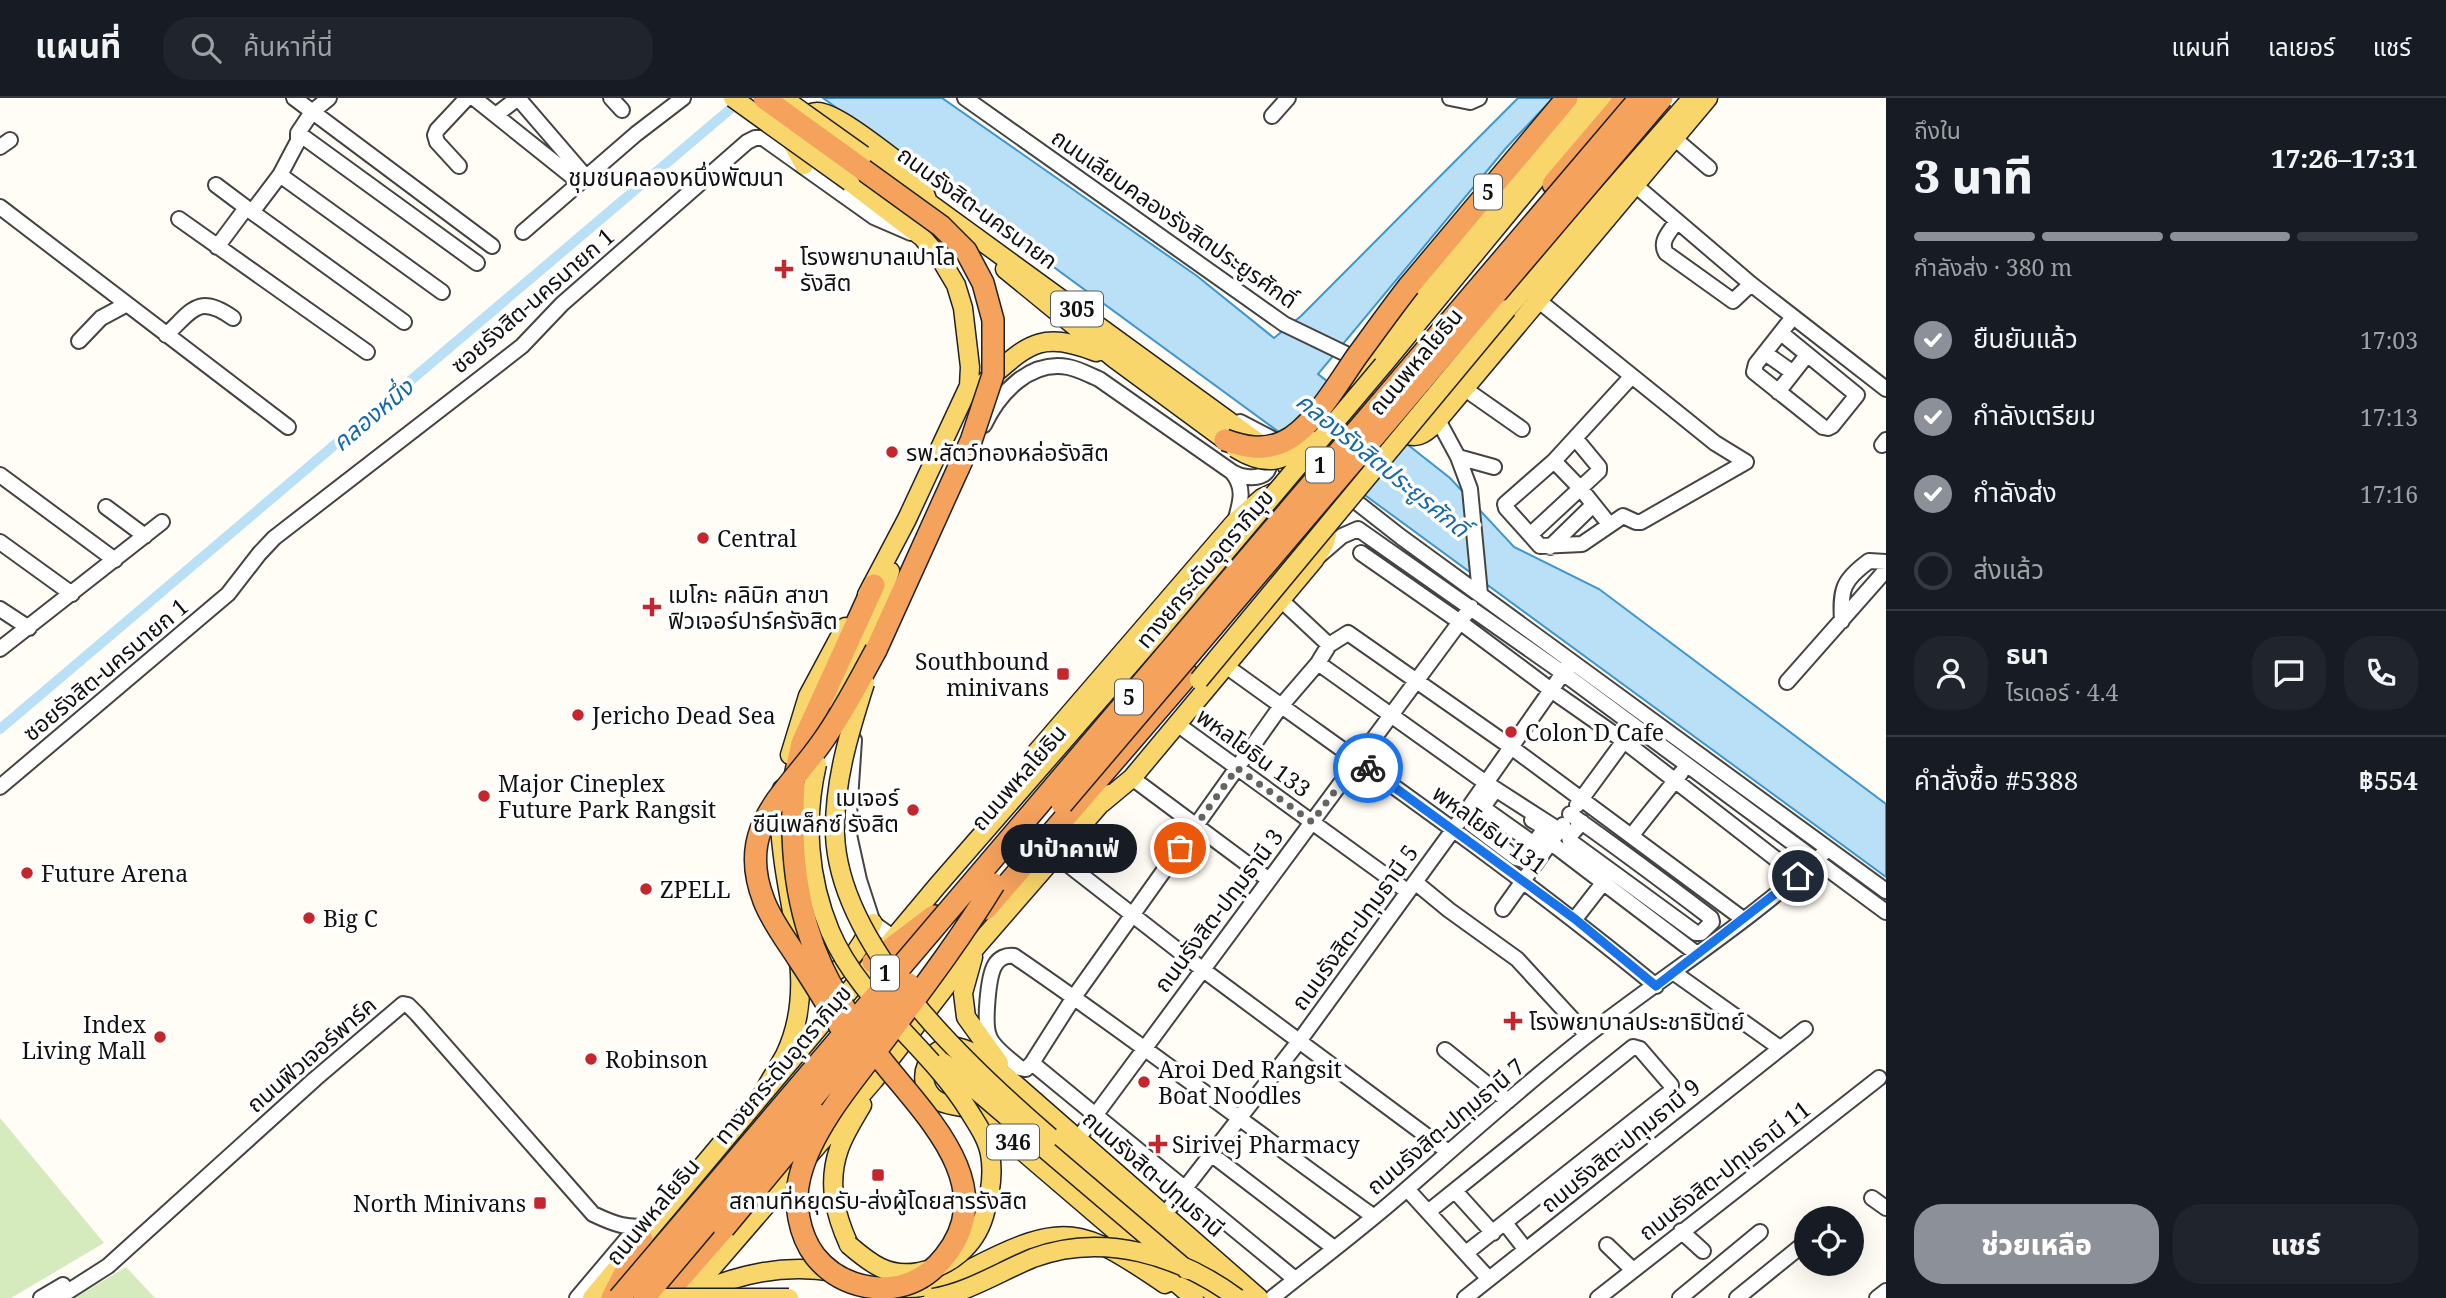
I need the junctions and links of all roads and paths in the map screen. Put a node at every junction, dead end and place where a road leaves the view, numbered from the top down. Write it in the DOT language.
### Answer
graph roads {
  1 [pos="294,98"];
  2 [pos="329,98"];
  3 [pos="340,98"];
  4 [pos="467,98"];
  5 [pos="474,98"];
  6 [pos="611,98"];
  7 [pos="683,98"];
  8 [pos="733,98"];
  9 [pos="764,98"];
  10 [pos="783,98"];
  11 [pos="965,98"];
  12 [pos="1288,98"];
  13 [pos="1450,98"];
  14 [pos="1479,98"];
  15 [pos="1567,98"];
  16 [pos="1586,98"];
  17 [pos="1604,98"];
  18 [pos="1626,98"];
  19 [pos="1640,98"];
  20 [pos="1662,98"];
  21 [pos="1672,98"];
  22 [pos="1692,98"];
  23 [pos="1708,98"];
  24 [pos="622,110"];
  25 [pos="315,114"];
  26 [pos="497,114"];
  27 [pos="1272,116"];
  28 [pos="300,137"];
  29 [pos="1674,138"];
  30 [pos="459,166"];
  31 [pos="804,166"];
  32 [pos="1709,168"];
  33 [pos="280,175"];
  34 [pos="583,180"];
  35 [pos="216,185"];
  36 [pos="1635,185"];
  37 [pos="0,207"];
  38 [pos="936,207"];
  39 [pos="249,210"];
  40 [pos="179,219"];
  41 [pos="1676,222"];
  42 [pos="523,232"];
  43 [pos="922,237"];
  44 [pos="492,246"];
  45 [pos="217,247"];
  46 [pos="477,263"];
  47 [pos="1470,271"];
  48 [pos="1751,284"];
  49 [pos="984,289"];
  50 [pos="442,292"];
  51 [pos="1539,301"];
  52 [pos="127,304"];
  53 [pos="1503,306"];
  54 [pos="1793,317"];
  55 [pos="233,318"];
  56 [pos="404,322"];
  57 [pos="1781,333"];
  58 [pos="166,335"];
  59 [pos="79,341"];
  60 [pos="367,352"];
  61 [pos="1765,353"];
  62 [pos="1807,355"];
  63 [pos="1115,359"];
  64 [pos="1383,365"];
  65 [pos="1363,366"];
  66 [pos="1006,371"];
  67 [pos="1792,372"];
  68 [pos="1632,376"];
  69 [pos="1465,389"];
  70 [pos="1886,389"];
  71 [pos="1778,392"];
  72 [pos="1210,408"];
  73 [pos="955,416"];
  74 [pos="1438,420"];
  75 [pos="288,427"];
  76 [pos="1522,429"];
  77 [pos="1576,438"];
  78 [pos="1224,440"];
  79 [pos="1259,443"];
  80 [pos="1458,457"];
  81 [pos="1554,461"];
  82 [pos="1494,467"];
  83 [pos="1232,472"];
  84 [pos="0,475"];
  85 [pos="1581,489"];
  86 [pos="1311,499"];
  87 [pos="1593,505"];
  88 [pos="107,507"];
  89 [pos="1367,510"];
  90 [pos="908,519"];
  91 [pos="162,522"];
  92 [pos="1234,522"];
  93 [pos="1609,524"];
  94 [pos="1358,529"];
  95 [pos="1530,535"];
  96 [pos="145,536"];
  97 [pos="0,542"];
  98 [pos="1550,547"];
  99 [pos="1361,553"];
  100 [pos="116,560"];
  101 [pos="1314,560"];
  102 [pos="1886,562"];
  103 [pos="1886,570"];
  104 [pos="874,585"];
  105 [pos="1480,588"];
  106 [pos="72,594"];
  107 [pos="1281,600"];
  108 [pos="1471,607"];
  109 [pos="0,609"];
  110 [pos="1842,621"];
  111 [pos="1460,622"];
  112 [pos="29,628"];
  113 [pos="1157,644"];
  114 [pos="1329,645"];
  115 [pos="0,649"];
  116 [pos="876,650"];
  117 [pos="1571,661"];
  118 [pos="1318,663"];
  119 [pos="1226,666"];
  120 [pos="1563,673"];
  121 [pos="1194,678"];
  122 [pos="1417,681"];
  123 [pos="1787,682"];
  124 [pos="1551,690"];
  125 [pos="1107,691"];
  126 [pos="1282,706"];
  127 [pos="1644,713"];
  128 [pos="1391,717"];
  129 [pos="1177,724"];
  130 [pos="1635,726"];
  131 [pos="1624,741"];
  132 [pos="1511,747"];
  133 [pos="1357,761"];
  134 [pos="1687,765"];
  135 [pos="1237,768"];
  136 [pos="1022,770"];
  137 [pos="1132,778"];
  138 [pos="1676,780"];
  139 [pos="0,787"];
  140 [pos="1487,788"];
  141 [pos="1581,799"];
  142 [pos="1102,803"];
  143 [pos="1482,807"];
  144 [pos="1576,818"];
  145 [pos="1312,822"];
  146 [pos="1196,825"];
  147 [pos="1453,830"];
  148 [pos="1632,835"];
  149 [pos="1554,836"];
  150 [pos="1534,844"];
  151 [pos="1828,849"];
  152 [pos="1057,856"];
  153 [pos="1815,862"];
  154 [pos="1642,866"];
  155 [pos="1798,876"];
  156 [pos="1269,880"];
  157 [pos="1522,880"];
  158 [pos="1604,883"];
  159 [pos="994,884"];
  160 [pos="1629,884"];
  161 [pos="1411,887"];
  162 [pos="1886,891"];
  163 [pos="1503,909"];
  164 [pos="1886,912"];
  165 [pos="1132,915"];
  166 [pos="934,916"];
  167 [pos="911,918"];
  168 [pos="1575,919"];
  169 [pos="1743,919"];
  170 [pos="873,923"];
  171 [pos="894,938"];
  172 [pos="975,947"];
  173 [pos="1698,954"];
  174 [pos="873,962"];
  175 [pos="1202,968"];
  176 [pos="801,972"];
  177 [pos="1673,972"];
  178 [pos="1656,986"];
  179 [pos="1074,997"];
  180 [pos="882,1007"];
  181 [pos="1805,1029"];
  182 [pos="1587,1035"];
  183 [pos="1300,1040"];
  184 [pos="1780,1048"];
  185 [pos="1145,1049"];
  186 [pos="1445,1050"];
  187 [pos="1032,1063"];
  188 [pos="1879,1079"];
  189 [pos="874,1080"];
  190 [pos="1016,1085"];
  191 [pos="766,1088"];
  192 [pos="1508,1101"];
  193 [pos="1095,1117"];
  194 [pos="985,1118"];
  195 [pos="1239,1120"];
  196 [pos="1077,1140"];
  197 [pos="1447,1152"];
  198 [pos="1211,1154"];
  199 [pos="1185,1189"];
  200 [pos="1407,1189"];
  201 [pos="1455,1191"];
  202 [pos="1872,1198"];
  203 [pos="1886,1208"];
  204 [pos="1428,1212"];
  205 [pos="1165,1214"];
  206 [pos="1373,1216"];
  207 [pos="1505,1223"];
  208 [pos="641,1231"];
  209 [pos="1682,1231"];
  210 [pos="1760,1232"];
  211 [pos="1493,1233"];
  212 [pos="1607,1245"];
  213 [pos="1334,1248"];
  214 [pos="1526,1250"];
  215 [pos="1703,1251"];
  216 [pos="1794,1252"];
  217 [pos="1466,1253"];
  218 [pos="116,1257"];
  219 [pos="1633,1270"];
  220 [pos="1295,1279"];
  221 [pos="1489,1279"];
  222 [pos="849,1283"];
  223 [pos="1886,1291"];
  224 [pos="1248,1295"];
  225 [pos="41,1298"];
  226 [pos="58,1298"];
  227 [pos="576,1298"];
  228 [pos="592,1298"];
  229 [pos="612,1298"];
  230 [pos="619,1298"];
  231 [pos="644,1298"];
  232 [pos="652,1298"];
  233 [pos="661,1298"];
  234 [pos="688,1298"];
  235 [pos="789,1298"];
  236 [pos="883,1298"];
  237 [pos="933,1298"];
  238 [pos="1185,1298"];
  239 [pos="1194,1298"];
  240 [pos="1219,1298"];
  241 [pos="1272,1298"];
  242 [pos="1465,1298"];
  243 [pos="1598,1298"];
  244 [pos="1681,1298"];
  245 [pos="1737,1298"];
  246 [pos="1877,1298"];
  1 -- 25 [label="street"];
  2 -- 25 [label="street"];
  3 -- 25 [label="street"];
  4 -- 30 [label="street"];
  5 -- 26 [label="street"];
  6 -- 24 [label="street"];
  7 -- 34 [label="street"];
  8 -- 43 [label="main road, bridge"];
  9 -- 49 [label="highway, bridge"];
  10 -- 38 [label="main road, ถนนรังสิต-นครนายก / 305, bridge"];
  11 -- 65 [label="street, ถนนเลียบคลองรังสิตประยูรศักดิ์"];
  12 -- 27 [label="street"];
  13 -- 14 [label="street"];
  15 -- 78 [label="highway, 5, bridge"];
  16 -- 65 [label="main road"];
  17 -- 47 [label="main road, ถนนพหลโยธิน / 1"];
  18 -- 47 [label="highway, ถนนพหลโยธิน / 1"];
  19 -- 230 [label="highway, ทางยกระดับอุตราภิมุข / 5, bridge"];
  20 -- 159 [label="highway, ทางยกระดับอุตราภิมุข / 5, bridge"];
  21 -- 53 [label="highway, ถนนพหลโยธิน / 1"];
  22 -- 53 [label="main road, ถนนพหลโยธิน / 1"];
  23 -- 29 [label="main road"];
  25 -- 28 [label="street"];
  25 -- 44 [label="street"];
  26 -- 34 [label="street"];
  26 -- 34 [label="street"];
  28 -- 33 [label="street"];
  28 -- 46 [label="street"];
  29 -- 32 [label="street"];
  29 -- 36 [label="main road"];
  31 -- 38 [label="main road"];
  31 -- 43 [label="street, ซอยรังสิต-นครนายก 1"];
  31 -- 139 [label="street, ซอยรังสิต-นครนายก 1"];
  33 -- 39 [label="street"];
  33 -- 50 [label="street"];
  34 -- 42 [label="street"];
  35 -- 39 [label="street"];
  36 -- 41 [label="street"];
  36 -- 51 [label="main road"];
  37 -- 52 [label="street"];
  38 -- 63 [label="main road"];
  38 -- 72 [label="main road, ถนนรังสิต-นครนายก / 305"];
  39 -- 45 [label="street"];
  39 -- 56 [label="street"];
  40 -- 45 [label="street"];
  41 -- 48 [label="street"];
  41 -- 48 [label="street"];
  43 -- 73 [label="main road"];
  45 -- 60 [label="street"];
  47 -- 64 [label="main road, ถนนพหลโยธิน / 1"];
  47 -- 113 [label="highway, ถนนพหลโยธิน / 1"];
  48 -- 54 [label="street"];
  49 -- 66 [label="highway, bridge"];
  49 -- 116 [label="highway, bridge"];
  51 -- 68 [label="street"];
  51 -- 69 [label="main road"];
  52 -- 58 [label="street"];
  52 -- 59 [label="street"];
  53 -- 121 [label="highway, ถนนพหลโยธิน / 1"];
  54 -- 57 [label="street"];
  54 -- 70 [label="street"];
  55 -- 58 [label="street"];
  57 -- 61 [label="street"];
  57 -- 62 [label="street"];
  58 -- 75 [label="street"];
  61 -- 67 [label="street"];
  61 -- 71 [label="street"];
  62 -- 67 [label="street"];
  62 -- 71 [label="street"];
  63 -- 73 [label="main road"];
  63 -- 78 [label="main road"];
  64 -- 78 [label="main road, bridge"];
  64 -- 113 [label="main road, ถนนพหลโยธิน / 1, bridge"];
  65 -- 74 [label="main road"];
  67 -- 71 [label="street"];
  68 -- 77 [label="street"];
  68 -- 93 [label="street"];
  69 -- 74 [label="main road"];
  69 -- 76 [label="street"];
  72 -- 79 [label="main road, ถนนรังสิต-นครนายก"];
  72 -- 89 [label="street"];
  73 -- 90 [label="main road"];
  74 -- 80 [label="street"];
  77 -- 81 [label="street"];
  77 -- 85 [label="street"];
  79 -- 83 [label="street"];
  79 -- 86 [label="main road, ถนนรังสิต-นครนายก"];
  80 -- 82 [label="street"];
  80 -- 105 [label="street"];
  81 -- 85 [label="street"];
  81 -- 95 [label="street"];
  83 -- 92 [label="street"];
  83 -- 170 [label="street"];
  84 -- 100 [label="street"];
  85 -- 87 [label="street"];
  85 -- 95 [label="street"];
  86 -- 92 [label="main road"];
  86 -- 101 [label="main road, ถนนรังสิต-นครนายก"];
  87 -- 93 [label="street"];
  87 -- 98 [label="street"];
  88 -- 96 [label="street"];
  89 -- 94 [label="street"];
  89 -- 105 [label="street"];
  90 -- 104 [label="main road"];
  90 -- 180 [label="main road, bridge"];
  91 -- 96 [label="street"];
  92 -- 136 [label="main road"];
  93 -- 98 [label="street"];
  94 -- 101 [label="street"];
  94 -- 108 [label="street"];
  95 -- 98 [label="street"];
  96 -- 100 [label="street"];
  97 -- 106 [label="street"];
  99 -- 111 [label="street"];
  100 -- 106 [label="street"];
  101 -- 107 [label="main road"];
  102 -- 110 [label="street"];
  103 -- 110 [label="street"];
  104 -- 176 [label="main road"];
  104 -- 222 [label="highway, bridge"];
  105 -- 117 [label="street"];
  106 -- 112 [label="street"];
  107 -- 114 [label="street"];
  107 -- 119 [label="main road"];
  108 -- 111 [label="street, ถนนรังสิต-ปทุมธานี 3"];
  108 -- 120 [label="street"];
  109 -- 112 [label="street"];
  110 -- 123 [label="street"];
  111 -- 122 [label="street, ถนนรังสิต-ปทุมธานี 3"];
  111 -- 124 [label="street"];
  112 -- 115 [label="street"];
  113 -- 125 [label="main road, ถนนพหลโยธิน / 1"];
  113 -- 166 [label="highway, ถนนพหลโยธิน / 1"];
  114 -- 118 [label="street"];
  114 -- 122 [label="street"];
  116 -- 224 [label="main road, bridge"];
  116 -- 233 [label="highway, bridge"];
  117 -- 120 [label="street, ถนนรังสิต-ปทุมธานี 5"];
  117 -- 127 [label="street"];
  118 -- 126 [label="street"];
  118 -- 128 [label="street"];
  119 -- 126 [label="street, พหลโยธิน 131"];
  119 -- 129 [label="main road"];
  120 -- 124 [label="street, ถนนรังสิต-ปทุมธานี 5"];
  120 -- 130 [label="street"];
  121 -- 142 [label="main road, ถนนพหลโยธิน / 1"];
  121 -- 232 [label="highway, ถนนพหลโยธิน / 1"];
  122 -- 128 [label="street, ถนนรังสิต-ปทุมธานี 3"];
  122 -- 132 [label="street"];
  124 -- 131 [label="street"];
  124 -- 132 [label="street, ถนนรังสิต-ปทุมธานี 5"];
  125 -- 136 [label="main road"];
  125 -- 167 [label="main road, ถนนพหลโยธิน / 1"];
  126 -- 133 [label="street, พหลโยธิน 131"];
  126 -- 135 [label="street"];
  127 -- 130 [label="street"];
  127 -- 151 [label="street"];
  128 -- 133 [label="street, ถนนรังสิต-ปทุมธานี 3"];
  128 -- 140 [label="street"];
  129 -- 135 [label="street, พหลโยธิน 133"];
  129 -- 137 [label="main road"];
  130 -- 131 [label="street"];
  130 -- 134 [label="street"];
  131 -- 138 [label="street"];
  131 -- 141 [label="street"];
  132 -- 140 [label="street, ถนนรังสิต-ปทุมธานี 5"];
  132 -- 141 [label="street"];
  133 -- 145 [label="street, ถนนรังสิต-ปทุมธานี 3"];
  133 -- 147 [label="street, พหลโยธิน 131"];
  134 -- 138 [label="street"];
  134 -- 153 [label="street"];
  135 -- 145 [label="street, พหลโยธิน 133"];
  135 -- 146 [label="street"];
  136 -- 167 [label="main road"];
  137 -- 142 [label="main road"];
  137 -- 146 [label="street"];
  138 -- 148 [label="street"];
  138 -- 155 [label="street"];
  140 -- 143 [label="street"];
  140 -- 147 [label="street, ถนนรังสิต-ปทุมธานี 5"];
  140 -- 149 [label="street"];
  140 -- 150 [label="street"];
  141 -- 144 [label="street"];
  141 -- 148 [label="street"];
  142 -- 152 [label="main road, ถนนพหลโยธิน / 1"];
  143 -- 150 [label="street"];
  143 -- 150 [label="street"];
  144 -- 149 [label="street"];
  144 -- 154 [label="street"];
  144 -- 160 [label="street"];
  145 -- 156 [label="street, ถนนรังสิต-ปทุมธานี 3"];
  145 -- 161 [label="street, พหลโยธิน 133"];
  146 -- 156 [label="street"];
  146 -- 165 [label="street"];
  147 -- 157 [label="street, พหลโยธิน 131"];
  147 -- 161 [label="street, ถนนรังสิต-ปทุมธานี 5"];
  148 -- 169 [label="street"];
  149 -- 157 [label="street"];
  149 -- 158 [label="street"];
  151 -- 153 [label="street, ถนนรังสิต-ปทุมธานี 7"];
  151 -- 162 [label="street"];
  152 -- 165 [label="street"];
  152 -- 172 [label="main road, ถนนพหลโยธิน / 1"];
  153 -- 155 [label="street, ถนนรังสิต-ปทุมธานี 7"];
  153 -- 164 [label="street"];
  154 -- 160 [label="street"];
  154 -- 160 [label="street"];
  155 -- 169 [label="street, ถนนรังสิต-ปทุมธานี 7"];
  156 -- 175 [label="street, ถนนรังสิต-ปทุมธานี 3"];
  157 -- 163 [label="street"];
  157 -- 168 [label="street, พหลโยธิน 131"];
  158 -- 168 [label="street"];
  158 -- 173 [label="street"];
  159 -- 222 [label="highway, bridge"];
  159 -- 231 [label="highway, ทางยกระดับอุตราภิมุข / 5, bridge"];
  161 -- 182 [label="street, พหลโยธิน 133"];
  161 -- 183 [label="street, ถนนรังสิต-ปทุมธานี 5"];
  165 -- 175 [label="street"];
  165 -- 179 [label="street"];
  166 -- 174 [label="highway"];
  166 -- 229 [label="highway, ถนนพหลโยธิน / 1"];
  167 -- 171 [label="main road, ถนนพหลโยธิน / 1"];
  168 -- 178 [label="street, พหลโยธิน 131"];
  169 -- 173 [label="street, ถนนรังสิต-ปทุมธานี 7"];
  170 -- 171 [label="street"];
  170 -- 176 [label="main road"];
  171 -- 174 [label="main road, ถนนพหลโยธิน / 1"];
  172 -- 189 [label="main road, ถนนพหลโยธิน / 1"];
  172 -- 190 [label="main road"];
  173 -- 177 [label="street, ถนนรังสิต-ปทุมธานี 7"];
  174 -- 191 [label="main road, ถนนพหลโยธิน / 1"];
  175 -- 183 [label="street"];
  175 -- 185 [label="street, ถนนรังสิต-ปทุมธานี 3"];
  176 -- 191 [label="main road"];
  177 -- 178 [label="street, ถนนรังสิต-ปทุมธานี 7"];
  177 -- 184 [label="street"];
  178 -- 182 [label="street, ถนนรังสิต-ปทุมธานี 7"];
  179 -- 185 [label="street"];
  179 -- 187 [label="street"];
  179 -- 187 [label="street"];
  180 -- 189 [label="main road, bridge"];
  180 -- 240 [label="main road, bridge"];
  181 -- 184 [label="street, ถนนรังสิต-ปทุมธานี 9"];
  182 -- 192 [label="street, ถนนรังสิต-ปทุมธานี 7"];
  183 -- 195 [label="street, ถนนรังสิต-ปทุมธานี 5"];
  183 -- 197 [label="street"];
  184 -- 214 [label="street, ถนนรังสิต-ปทุมธานี 9"];
  185 -- 193 [label="street, ถนนรังสิต-ปทุมธานี 3"];
  185 -- 195 [label="street"];
  186 -- 192 [label="street"];
  187 -- 193 [label="street"];
  188 -- 209 [label="street, ถนนรังสิต-ปทุมธานี 11"];
  189 -- 234 [label="main road, ถนนพหลโยธิน / 1"];
  190 -- 194 [label="main road"];
  190 -- 194 [label="main road, 346"];
  190 -- 196 [label="main road, ถนนรังสิต-ปทุมธานี / 346"];
  191 -- 208 [label="main road, ถนนพหลโยธิน / 1"];
  192 -- 197 [label="street, ถนนรังสิต-ปทุมธานี 7"];
  193 -- 196 [label="street, ถนนรังสิต-ปทุมธานี 3"];
  193 -- 199 [label="street"];
  194 -- 239 [label="main road, 346"];
  195 -- 198 [label="street, ถนนรังสิต-ปทุมธานี 5"];
  195 -- 206 [label="street"];
  196 -- 205 [label="main road, ถนนรังสิต-ปทุมธานี / 346"];
  197 -- 200 [label="street, ถนนรังสิต-ปทุมธานี 7"];
  198 -- 199 [label="street, ถนนรังสิต-ปทุมธานี 5"];
  198 -- 213 [label="street"];
  199 -- 205 [label="street, ถนนรังสิต-ปทุมธานี 5"];
  199 -- 220 [label="street"];
  200 -- 204 [label="street"];
  200 -- 206 [label="street, ถนนรังสิต-ปทุมธานี 7"];
  201 -- 204 [label="street"];
  201 -- 207 [label="street"];
  201 -- 211 [label="street"];
  202 -- 203 [label="street"];
  204 -- 217 [label="street"];
  205 -- 224 [label="main road, ถนนรังสิต-ปทุมธานี / 346"];
  206 -- 213 [label="street, ถนนรังสิต-ปทุมธานี 7"];
  207 -- 211 [label="street"];
  207 -- 214 [label="street"];
  208 -- 218 [label="street, ถนนฟิวเจอร์พาร์ค"];
  208 -- 227 [label="street"];
  208 -- 228 [label="main road, ถนนพหลโยธิน / 1"];
  208 -- 229 [label="highway"];
  209 -- 215 [label="street"];
  209 -- 219 [label="street, ถนนรังสิต-ปทุมธานี 11"];
  210 -- 244 [label="street"];
  211 -- 217 [label="street"];
  212 -- 219 [label="street"];
  213 -- 220 [label="street, ถนนรังสิต-ปทุมธานี 7"];
  214 -- 221 [label="street, ถนนรังสิต-ปทุมธานี 9"];
  216 -- 245 [label="street"];
  217 -- 221 [label="street"];
  218 -- 225 [label="street, ถนนฟิวเจอร์พาร์ค"];
  218 -- 226 [label="street, ถนนฟิวเจอร์พาร์ค"];
  219 -- 243 [label="street, ถนนรังสิต-ปทุมธานี 11"];
  220 -- 241 [label="street, ถนนรังสิต-ปทุมธานี 7"];
  221 -- 242 [label="street, ถนนรังสิต-ปทุมธานี 9"];
  222 -- 236 [label="highway, bridge"];
  223 -- 246 [label="street"];
  224 -- 237 [label="main road, bridge"];
  233 -- 235 [label="main road, bridge"];
  234 -- 238 [label="main road"];
}
